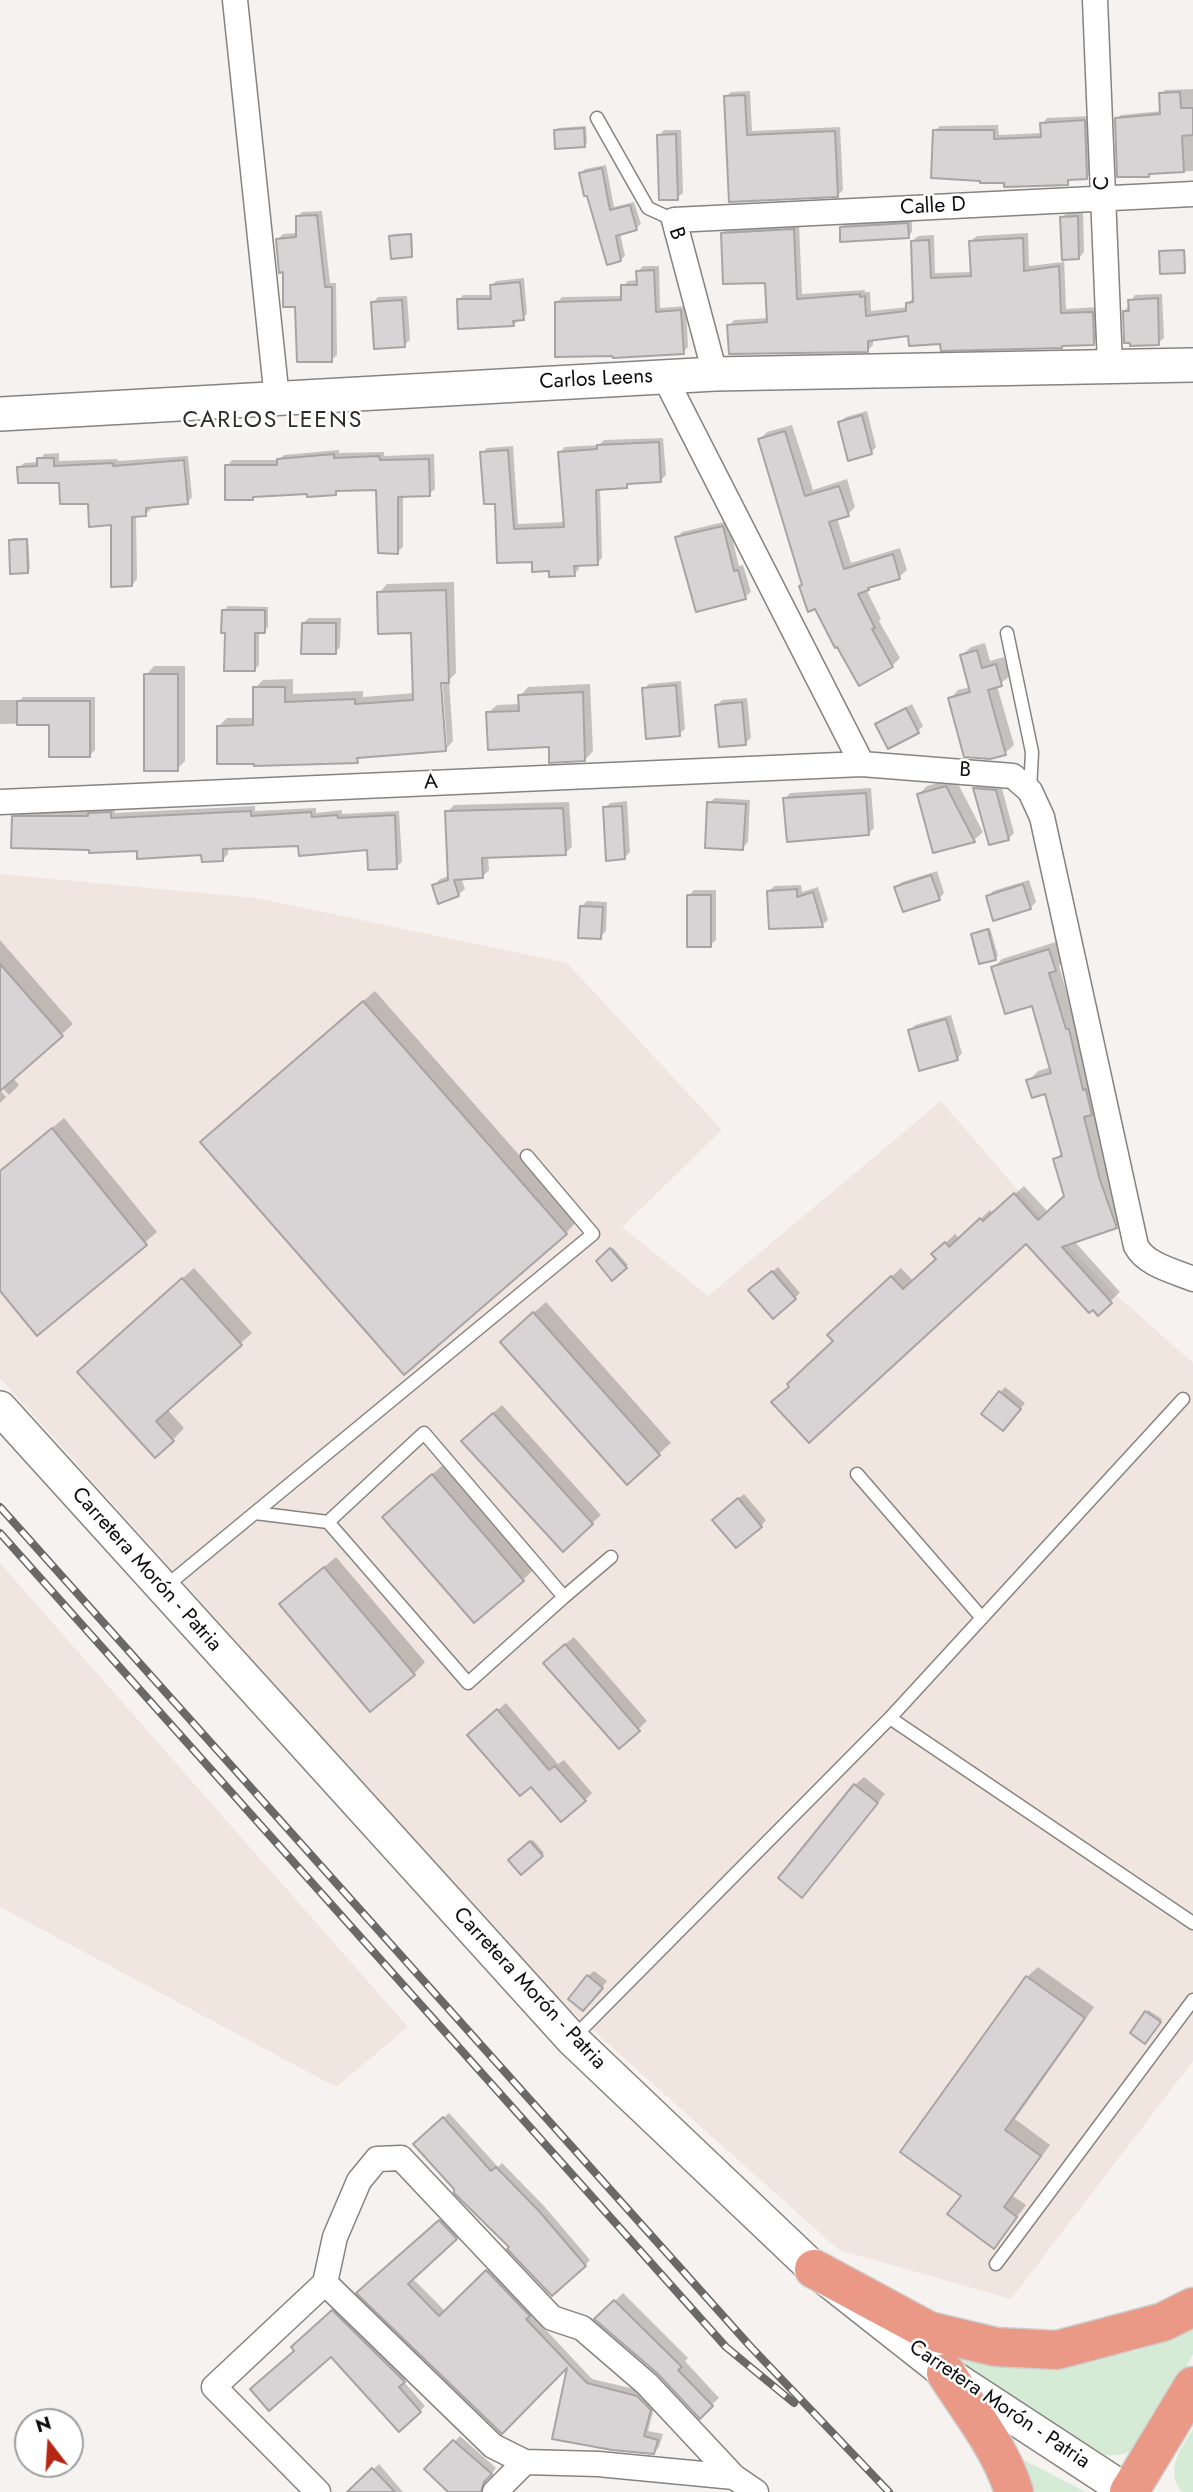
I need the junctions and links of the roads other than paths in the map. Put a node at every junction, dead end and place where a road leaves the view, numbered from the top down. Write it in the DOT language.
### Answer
graph roads {
  1 [pos="235,0"];
  2 [pos="1095,0"];
  3 [pos="597,118"];
  4 [pos="1193,194"];
  5 [pos="1103,198"];
  6 [pos="674,220"];
  7 [pos="1110,365"];
  8 [pos="1193,365"];
  9 [pos="715,374"];
  10 [pos="664,376"];
  11 [pos="277,399"];
  12 [pos="0,414"];
  13 [pos="1007,633"];
  14 [pos="862,764"];
  15 [pos="1030,791"];
  16 [pos="0,802"];
  17 [pos="527,1156"];
  18 [pos="1193,1279"];
  19 [pos="1183,1399"];
  20 [pos="0,1408"];
  21 [pos="857,1474"];
  22 [pos="256,1513"];
  23 [pos="328,1522"];
  24 [pos="611,1557"];
  25 [pos="162,1589"];
  26 [pos="564,1597"];
  27 [pos="982,1618"];
  28 [pos="890,1718"];
  29 [pos="1193,1923"];
  30 [pos="1193,2000"];
  31 [pos="572,2039"];
  32 [pos="996,2264"];
  33 [pos="814,2269"];
  34 [pos="325,2283"];
  35 [pos="1193,2307"];
  36 [pos="946,2373"];
  37 [pos="1193,2386"];
  38 [pos="525,2462"];
  39 [pos="734,2477"];
  40 [pos="318,2492"];
  41 [pos="495,2492"];
  42 [pos="756,2492"];
  43 [pos="1014,2492"];
  44 [pos="1129,2492"];
  1 -- 11 [label="street"];
  2 -- 5 [label="street, C"];
  3 -- 6 [label="lane, B"];
  4 -- 5 [label="street, Calle D"];
  5 -- 6 [label="street, Calle D"];
  5 -- 7 [label="street, C"];
  6 -- 9 [label="street, B"];
  7 -- 8 [label="main road, Carlos Leens"];
  7 -- 9 [label="main road, Carlos Leens"];
  9 -- 10 [label="main road, Carlos Leens"];
  10 -- 11 [label="main road, Carlos Leens"];
  10 -- 14 [label="street"];
  11 -- 12 [label="main road, Carlos Leens"];
  13 -- 15 [label="lane"];
  14 -- 15 [label="street, B"];
  14 -- 16 [label="street, A"];
  15 -- 18 [label="street"];
  17 -- 22 [label="lane"];
  19 -- 27 [label="lane"];
  20 -- 25 [label="main road, Carretera Morón - Patria"];
  21 -- 27 [label="lane"];
  22 -- 23 [label="lane"];
  22 -- 25 [label="lane"];
  23 -- 26 [label="lane"];
  23 -- 26 [label="lane"];
  24 -- 26 [label="lane"];
  25 -- 31 [label="main road, Carretera Morón - Patria"];
  27 -- 28 [label="lane"];
  28 -- 29 [label="lane"];
  28 -- 31 [label="lane"];
  30 -- 32 [label="lane"];
  31 -- 33 [label="main road, Carretera Morón - Patria"];
  33 -- 35 [label="main road"];
  33 -- 36 [label="main road, Carretera Morón - Patria"];
  34 -- 38 [label="street"];
  34 -- 39 [label="street"];
  34 -- 40 [label="street"];
  36 -- 43 [label="main road"];
  36 -- 44 [label="main road, Carretera Morón - Patria"];
  37 -- 44 [label="main road"];
  38 -- 39 [label="street"];
  38 -- 41 [label="street"];
  39 -- 42 [label="street"];
}
